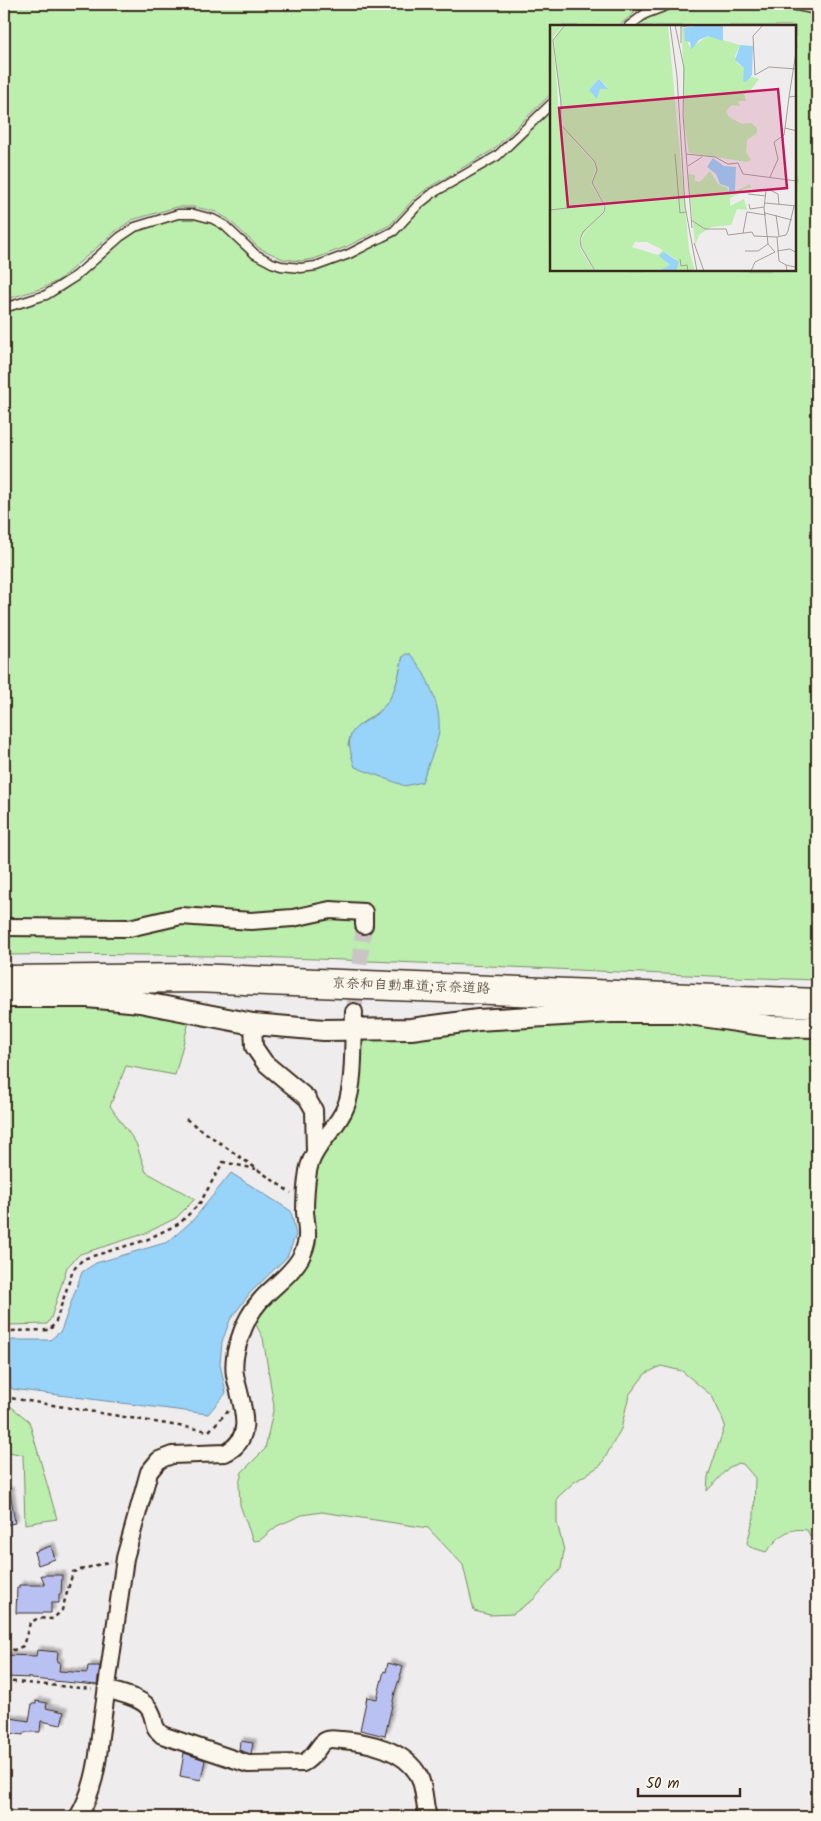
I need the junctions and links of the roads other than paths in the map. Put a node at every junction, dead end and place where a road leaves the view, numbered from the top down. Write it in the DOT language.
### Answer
graph roads {
  1 [pos="671,4"];
  2 [pos="787,4"];
  3 [pos="817,10"];
  4 [pos="630,25"];
  5 [pos="550,105"];
  6 [pos="4,308"];
  7 [pos="364,925"];
  8 [pos="4,927"];
  9 [pos="4,970"];
  10 [pos="4,980"];
  11 [pos="817,994"];
  12 [pos="4,997"];
  13 [pos="817,1003"];
  14 [pos="353,1020"];
  15 [pos="253,1024"];
  16 [pos="817,1027"];
  17 [pos="315,1151"];
  18 [pos="106,1690"];
  19 [pos="78,1817"];
  20 [pos="428,1817"];
  1 -- 4 [label="lane"];
  2 -- 3 [label="lane"];
  5 -- 6 [label="lane"];
  7 -- 8 [label="street"];
  9 -- 11 [label="highway, 京奈和自動車道;京奈道路"];
  10 -- 13 [label="highway, 京奈和自動車道;京奈道路"];
  12 -- 15 [label="street"];
  14 -- 15 [label="street"];
  14 -- 16 [label="street"];
  14 -- 17 [label="street"];
  15 -- 17 [label="street"];
  17 -- 18 [label="street"];
  18 -- 19 [label="street"];
  18 -- 20 [label="street"];
}
